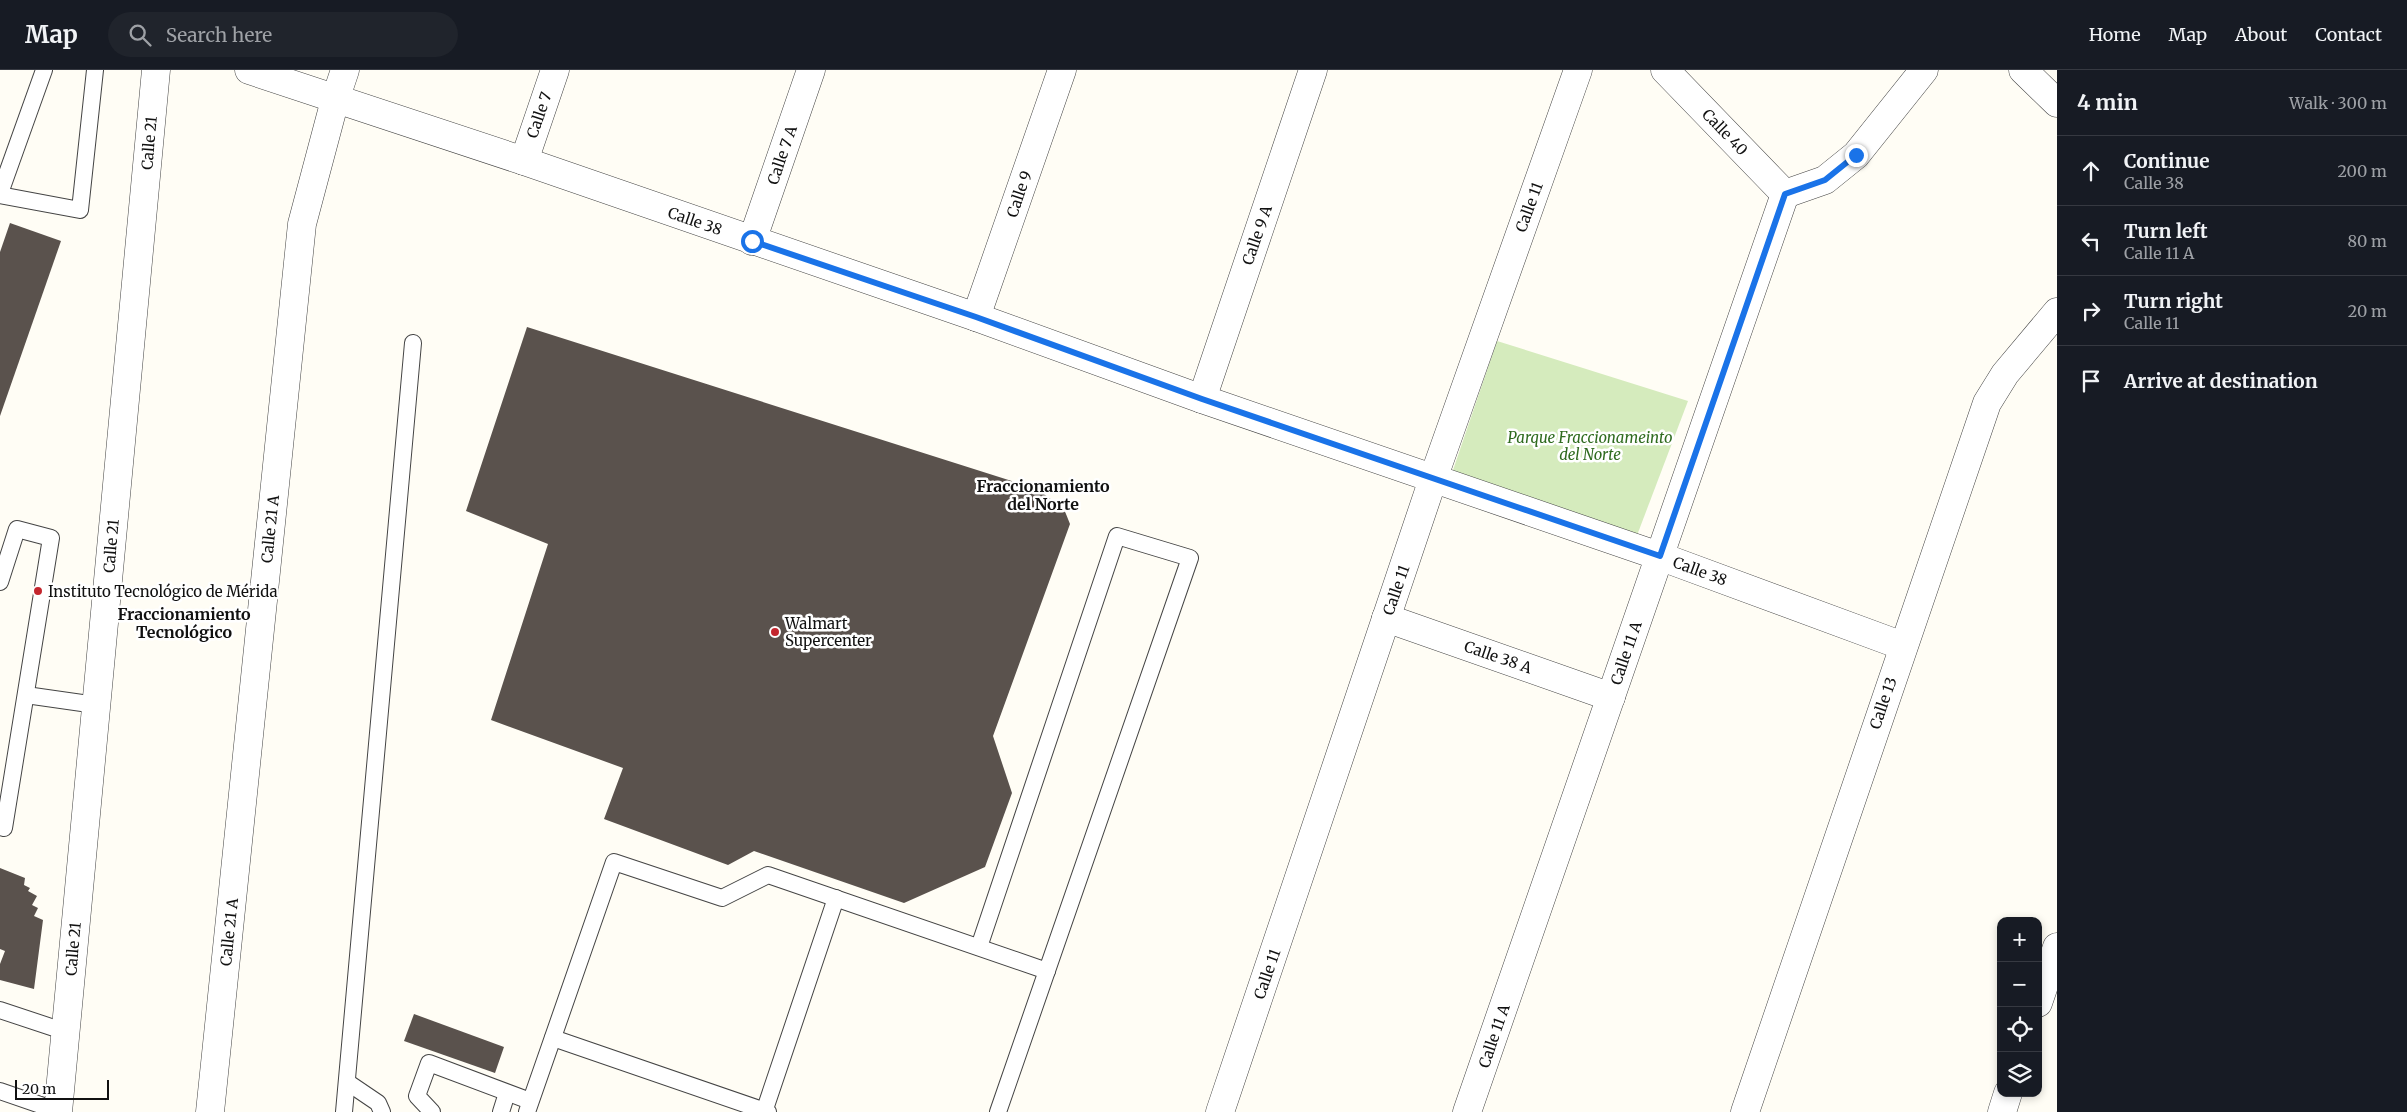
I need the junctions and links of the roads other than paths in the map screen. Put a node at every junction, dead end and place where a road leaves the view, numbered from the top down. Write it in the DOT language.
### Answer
graph roads {
  1 [pos="44,70"];
  2 [pos="95,70"];
  3 [pos="156,70"];
  4 [pos="249,70"];
  5 [pos="345,70"];
  6 [pos="555,70"];
  7 [pos="811,70"];
  8 [pos="1062,70"];
  9 [pos="1313,70"];
  10 [pos="1578,70"];
  11 [pos="1665,70"];
  12 [pos="1924,70"];
  13 [pos="2023,70"];
  14 [pos="335,100"];
  15 [pos="2057,103"];
  16 [pos="524,161"];
  17 [pos="0,194"];
  18 [pos="1785,194"];
  19 [pos="752,241"];
  20 [pos="2057,312"];
  21 [pos="976,317"];
  22 [pos="413,343"];
  23 [pos="1202,399"];
  24 [pos="1433,479"];
  25 [pos="1660,556"];
  26 [pos="0,582"];
  27 [pos="1386,618"];
  28 [pos="1903,646"];
  29 [pos="26,695"];
  30 [pos="1611,697"];
  31 [pos="96,706"];
  32 [pos="0,827"];
  33 [pos="836,898"];
  34 [pos="979,947"];
  35 [pos="2057,947"];
  36 [pos="1047,971"];
  37 [pos="2042,991"];
  38 [pos="0,1010"];
  39 [pos="66,1032"];
  40 [pos="553,1038"];
  41 [pos="347,1082"];
  42 [pos="0,1091"];
  43 [pos="507,1093"];
  44 [pos="2007,1097"];
  45 [pos="528,1107"];
  46 [pos="58,1112"];
  47 [pos="210,1112"];
  48 [pos="344,1112"];
  49 [pos="382,1112"];
  50 [pos="432,1112"];
  51 [pos="500,1112"];
  52 [pos="766,1112"];
  53 [pos="998,1112"];
  54 [pos="1220,1112"];
  55 [pos="1467,1112"];
  56 [pos="1745,1112"];
  57 [pos="2002,1112"];
  1 -- 17 [label="lane"];
  2 -- 17 [label="lane"];
  3 -- 31 [label="street, Calle 21"];
  4 -- 14 [label="street, Calle 38"];
  5 -- 14 [label="street, Calle 21 A"];
  6 -- 16 [label="street, Calle 7"];
  7 -- 19 [label="street, Calle 7 A"];
  8 -- 21 [label="street, Calle 9"];
  9 -- 23 [label="street, Calle 9 A"];
  10 -- 24 [label="street, Calle 11"];
  11 -- 18 [label="street, Calle 40"];
  12 -- 18 [label="street"];
  13 -- 15 [label="street"];
  14 -- 16 [label="street, Calle 38"];
  14 -- 47 [label="street, Calle 21 A"];
  16 -- 19 [label="street, Calle 38"];
  18 -- 25 [label="street, Calle 11 A"];
  19 -- 21 [label="street, Calle 38"];
  20 -- 28 [label="street, Calle 13"];
  21 -- 23 [label="street, Calle 38"];
  22 -- 41 [label="lane"];
  23 -- 24 [label="street, Calle 38"];
  24 -- 25 [label="street, Calle 38"];
  24 -- 27 [label="street, Calle 11"];
  25 -- 28 [label="street, Calle 38"];
  25 -- 30 [label="street, Calle 11 A"];
  26 -- 29 [label="lane"];
  27 -- 30 [label="street, Calle 38 A"];
  27 -- 54 [label="street, Calle 11"];
  28 -- 56 [label="street, Calle 13"];
  29 -- 31 [label="lane"];
  29 -- 32 [label="lane"];
  30 -- 55 [label="street, Calle 11 A"];
  31 -- 39 [label="street, Calle 21"];
  33 -- 34 [label="lane"];
  33 -- 40 [label="lane"];
  33 -- 52 [label="lane"];
  34 -- 36 [label="lane"];
  34 -- 36 [label="lane"];
  35 -- 37 [label="street"];
  36 -- 53 [label="lane"];
  38 -- 39 [label="lane"];
  39 -- 46 [label="street, Calle 21"];
  40 -- 45 [label="lane"];
  40 -- 52 [label="lane"];
  41 -- 48 [label="lane"];
  41 -- 49 [label="lane"];
  42 -- 46 [label="lane"];
  43 -- 45 [label="lane"];
  43 -- 50 [label="lane"];
  43 -- 51 [label="lane"];
  44 -- 57 [label="street"];
}
